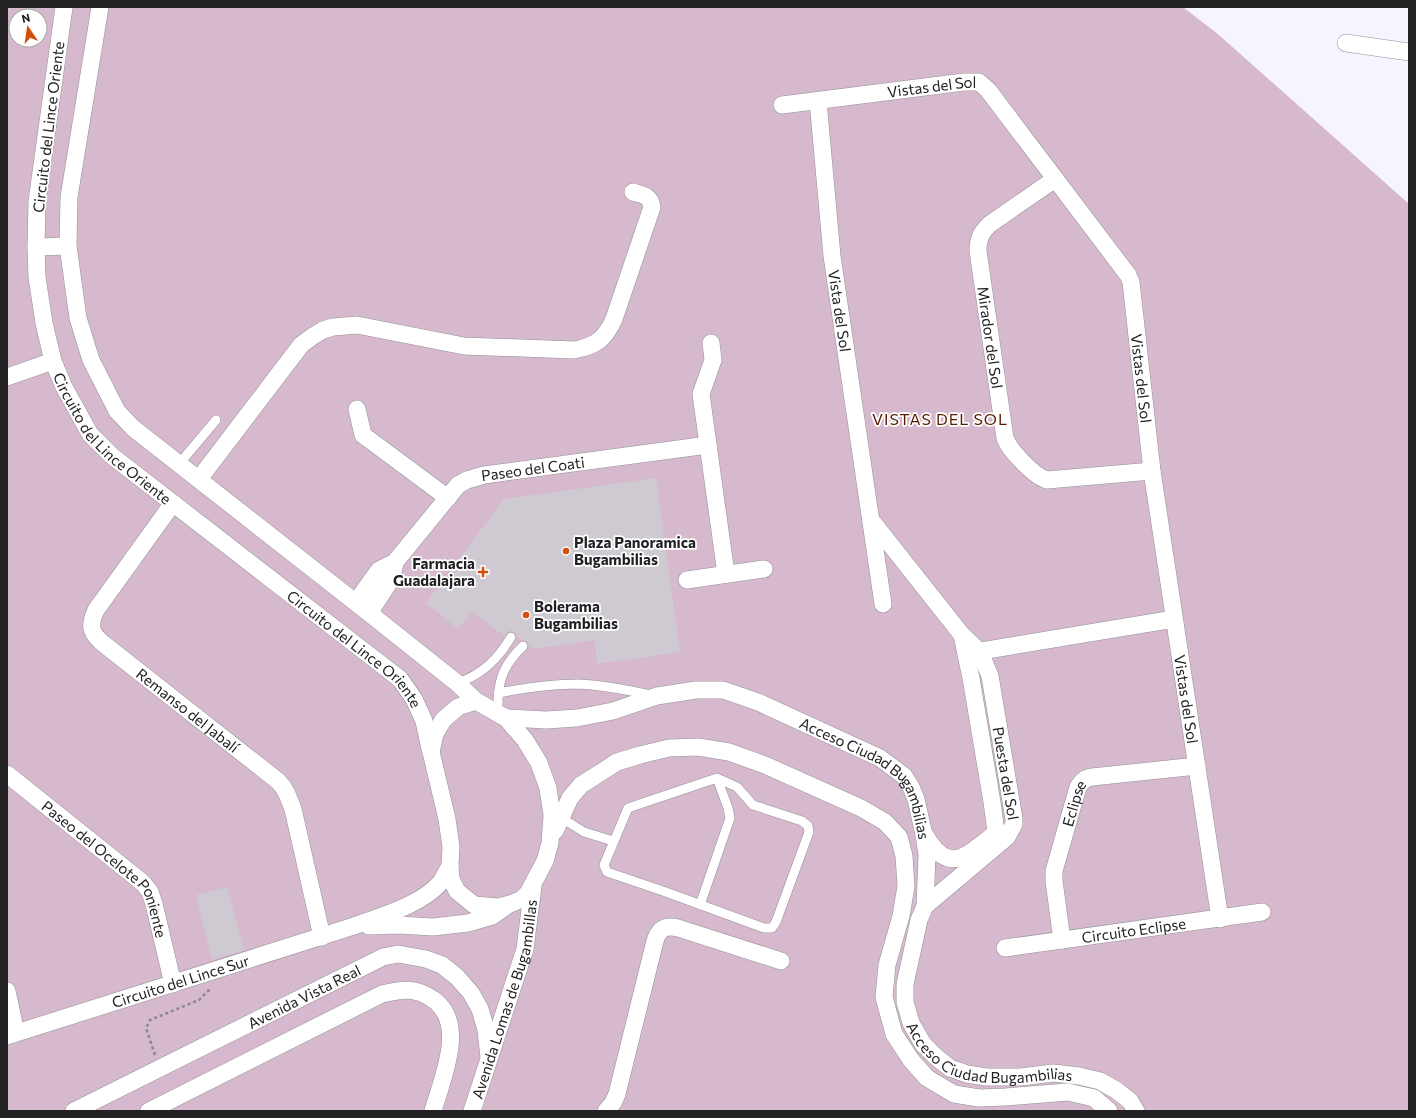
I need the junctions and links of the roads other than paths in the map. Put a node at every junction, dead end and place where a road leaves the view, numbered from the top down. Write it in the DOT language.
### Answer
graph roads {
  1 [pos="64,7"];
  2 [pos="100,7"];
  3 [pos="1346,44"];
  4 [pos="1409,52"];
  5 [pos="818,101"];
  6 [pos="782,105"];
  7 [pos="1055,180"];
  8 [pos="633,192"];
  9 [pos="36,246"];
  10 [pos="68,246"];
  11 [pos="711,343"];
  12 [pos="53,362"];
  13 [pos="7,377"];
  14 [pos="357,409"];
  15 [pos="216,420"];
  16 [pos="708,445"];
  17 [pos="179,464"];
  18 [pos="1152,471"];
  19 [pos="199,479"];
  20 [pos="448,498"];
  21 [pos="173,503"];
  22 [pos="871,520"];
  23 [pos="395,562"];
  24 [pos="764,569"];
  25 [pos="726,574"];
  26 [pos="687,580"];
  27 [pos="356,602"];
  28 [pos="883,604"];
  29 [pos="369,612"];
  30 [pos="1174,620"];
  31 [pos="511,636"];
  32 [pos="523,646"];
  33 [pos="974,653"];
  34 [pos="457,684"];
  35 [pos="498,692"];
  36 [pos="657,696"];
  37 [pos="476,700"];
  38 [pos="502,716"];
  39 [pos="431,752"];
  40 [pos="1197,766"];
  41 [pos="7,774"];
  42 [pos="717,778"];
  43 [pos="1011,799"];
  44 [pos="992,802"];
  45 [pos="560,817"];
  46 [pos="1001,834"];
  47 [pos="924,835"];
  48 [pos="613,841"];
  49 [pos="550,843"];
  50 [pos="450,866"];
  51 [pos="533,885"];
  52 [pos="510,904"];
  53 [pos="700,905"];
  54 [pos="924,906"];
  55 [pos="1262,912"];
  56 [pos="1220,918"];
  57 [pos="354,926"];
  58 [pos="322,937"];
  59 [pos="1062,940"];
  60 [pos="1005,948"];
  61 [pos="781,961"];
  62 [pos="173,984"];
  63 [pos="7,991"];
  64 [pos="12,1034"];
  65 [pos="489,1057"];
  66 [pos="74,1111"];
  67 [pos="149,1111"];
  68 [pos="433,1111"];
  69 [pos="472,1111"];
  70 [pos="606,1111"];
  71 [pos="1109,1111"];
  72 [pos="1136,1111"];
  1 -- 9 [label="street, Circuito del Lince Oriente"];
  2 -- 10 [label="street, Circuito del Lince Oriente"];
  3 -- 4 [label="street"];
  5 -- 6 [label="street, Vistas del Sol"];
  5 -- 7 [label="street, Vistas del Sol"];
  5 -- 22 [label="street, Vista del Sol"];
  7 -- 18 [label="street, Vistas del Sol"];
  7 -- 18 [label="street, Mirador del Sol"];
  8 -- 19 [label="street"];
  9 -- 10 [label="street"];
  9 -- 12 [label="street, Circuito del Lince Oriente"];
  10 -- 17 [label="street, Circuito del Lince Oriente"];
  11 -- 16 [label="street"];
  12 -- 13 [label="street"];
  12 -- 21 [label="street, Circuito del Lince Oriente"];
  14 -- 20 [label="street"];
  15 -- 17 [label="lane"];
  16 -- 20 [label="street, Paseo del Coati"];
  16 -- 25 [label="street"];
  17 -- 19 [label="street, Circuito del Lince Oriente"];
  18 -- 30 [label="street, Vistas del Sol"];
  19 -- 27 [label="street, Circuito del Lince Oriente"];
  20 -- 23 [label="street, Paseo del Coati"];
  21 -- 39 [label="street, Circuito del Lince Oriente"];
  21 -- 58 [label="street, Remanso del Jabalí"];
  22 -- 28 [label="street, Vista del Sol"];
  22 -- 33 [label="street, Vista del Sol"];
  23 -- 27 [label="street, Paseo del Coati"];
  23 -- 29 [label="street, Paseo del Coati"];
  24 -- 25 [label="street"];
  25 -- 26 [label="street"];
  27 -- 29 [label="street, Circuito del Lince Oriente"];
  29 -- 34 [label="street, Circuito del Lince Oriente"];
  30 -- 33 [label="street"];
  30 -- 40 [label="street, Vistas del Sol"];
  31 -- 34 [label="lane"];
  32 -- 35 [label="lane"];
  33 -- 43 [label="street, Puesta del Sol"];
  33 -- 44 [label="street, Puesta del Sol"];
  34 -- 37 [label="street, Circuito del Lince Oriente"];
  35 -- 36 [label="lane"];
  35 -- 38 [label="lane"];
  36 -- 38 [label="street, Acceso Ciudad Bugambilias"];
  36 -- 47 [label="street, Acceso Ciudad Bugambilias"];
  37 -- 38 [label="street, Circuito del Lince Oriente"];
  37 -- 39 [label="street"];
  38 -- 49 [label="street"];
  39 -- 50 [label="street, Circuito del Lince Oriente"];
  40 -- 56 [label="street, Vistas del Sol"];
  40 -- 59 [label="street, Eclipse"];
  41 -- 62 [label="street, Paseo del Ocelote Poniente"];
  42 -- 48 [label="lane"];
  42 -- 53 [label="lane"];
  42 -- 53 [label="lane"];
  43 -- 44 [label="street"];
  43 -- 46 [label="street, Puesta del Sol"];
  44 -- 46 [label="street, Puesta del Sol"];
  45 -- 48 [label="lane"];
  45 -- 49 [label="street, Acceso Ciudad Bugambilias"];
  45 -- 71 [label="street, Acceso Ciudad Bugambilias"];
  46 -- 47 [label="street, Puesta del Sol"];
  46 -- 54 [label="street, Puesta del Sol"];
  47 -- 54 [label="street, Acceso Ciudad Bugambilias"];
  48 -- 53 [label="lane"];
  49 -- 51 [label="street"];
  50 -- 52 [label="street"];
  50 -- 57 [label="street, Circuito del Lince Sur"];
  51 -- 52 [label="street, Circuito del Lince Sur"];
  51 -- 65 [label="street, Avenida Lomas de Bugambillas"];
  52 -- 57 [label="street, Circuito del Lince Sur"];
  54 -- 72 [label="street, Acceso Ciudad Bugambilias"];
  55 -- 56 [label="street, Circuito Eclipse"];
  56 -- 59 [label="street, Circuito Eclipse"];
  57 -- 58 [label="street, Circuito del Lince Sur"];
  58 -- 62 [label="street, Circuito del Lince Sur"];
  59 -- 60 [label="street, Circuito Eclipse"];
  61 -- 70 [label="street"];
  62 -- 64 [label="street, Circuito del Lince Sur"];
  63 -- 64 [label="street"];
  65 -- 66 [label="street, Avenida Vista Real"];
  65 -- 69 [label="street, Avenida Lomas de Bugambillas"];
  67 -- 68 [label="street"];
}
